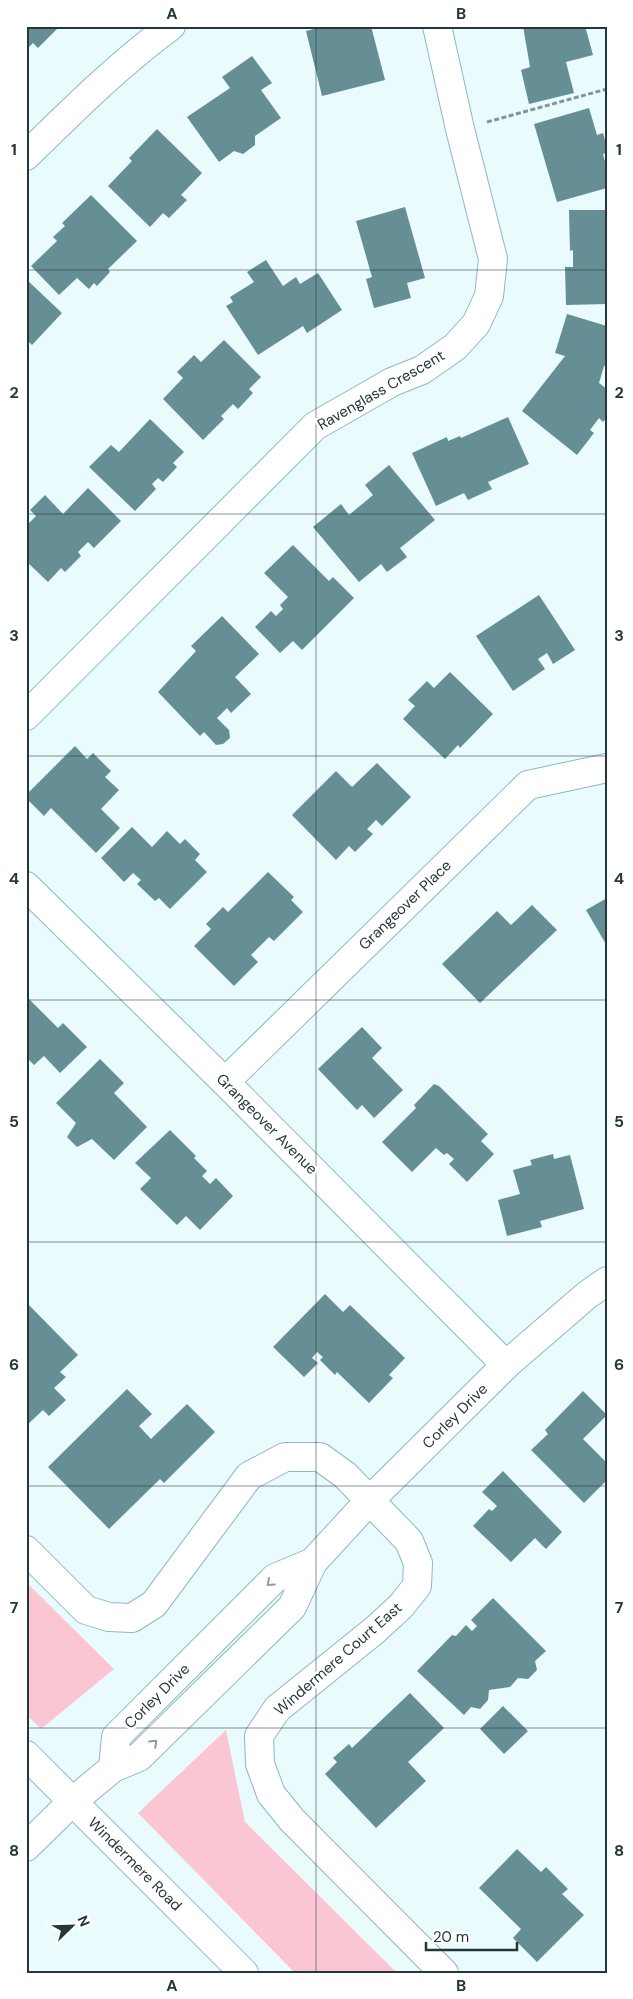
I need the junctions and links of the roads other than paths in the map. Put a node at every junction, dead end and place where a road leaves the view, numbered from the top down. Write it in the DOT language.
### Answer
graph roads {
  1 [pos="171,26"];
  2 [pos="437,26"];
  3 [pos="26,156"];
  4 [pos="26,716"];
  5 [pos="607,768"];
  6 [pos="26,886"];
  7 [pos="225,1082"];
  8 [pos="607,1281"];
  9 [pos="506,1365"];
  10 [pos="370,1500"];
  11 [pos="26,1550"];
  12 [pos="26,1755"];
  13 [pos="73,1802"];
  14 [pos="26,1847"];
  15 [pos="244,1973"];
  16 [pos="444,1973"];
  1 -- 3 [label="street"];
  2 -- 4 [label="street, Ravenglass Crescent"];
  5 -- 7 [label="street, Grangeover Place"];
  6 -- 7 [label="street, Grangeover Avenue"];
  7 -- 9 [label="street, Grangeover Avenue"];
  8 -- 9 [label="street, Corley Drive"];
  9 -- 10 [label="street, Corley Drive"];
  10 -- 11 [label="street, Windermere Court East"];
  10 -- 13 [label="street, Corley Drive"];
  10 -- 16 [label="street, Windermere Court East"];
  12 -- 13 [label="street, Windermere Road"];
  13 -- 14 [label="street, Corley Drive"];
  13 -- 15 [label="street, Windermere Road"];
}
